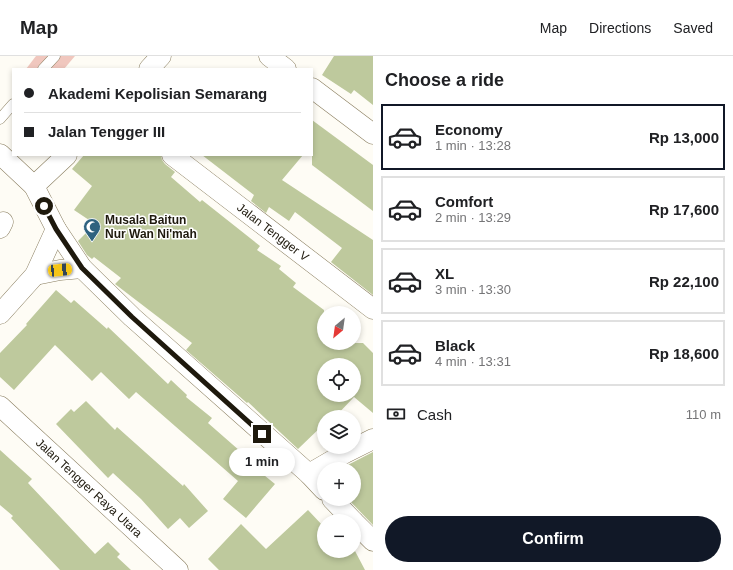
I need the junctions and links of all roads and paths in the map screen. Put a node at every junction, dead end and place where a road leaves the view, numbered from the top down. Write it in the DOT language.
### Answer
graph roads {
  1 [pos="55,56"];
  2 [pos="161,56"];
  3 [pos="269,56"];
  4 [pos="44,68"];
  5 [pos="150,68"];
  6 [pos="285,68"];
  7 [pos="313,89"];
  8 [pos="12,105"];
  9 [pos="0,119"];
  10 [pos="373,134"];
  11 [pos="0,154"];
  12 [pos="66,156"];
  13 [pos="173,156"];
  14 [pos="34,186"];
  15 [pos="56,229"];
  16 [pos="82,268"];
  17 [pos="35,275"];
  18 [pos="373,310"];
  19 [pos="0,314"];
  20 [pos="0,406"];
  21 [pos="373,439"];
  22 [pos="309,474"];
  23 [pos="317,483"];
  24 [pos="339,506"];
  25 [pos="347,514"];
  26 [pos="361,528"];
  27 [pos="373,541"];
  28 [pos="178,570"];
  1 -- 4 [label="lane"];
  2 -- 5 [label="street"];
  3 -- 6 [label="street"];
  7 -- 10 [label="street"];
  8 -- 9 [label="lane"];
  11 -- 14 [label="street"];
  12 -- 14 [label="street"];
  13 -- 18 [label="street, Jalan Tengger V"];
  14 -- 15 [label="street"];
  15 -- 16 [label="street"];
  15 -- 17 [label="street"];
  16 -- 17 [label="street"];
  16 -- 22 [label="street"];
  17 -- 19 [label="street"];
  20 -- 28 [label="street, Jalan Tengger Raya Utara"];
  21 -- 22 [label="street"];
  22 -- 23 [label="street"];
  24 -- 25 [label="street"];
  26 -- 27 [label="street"];
}
